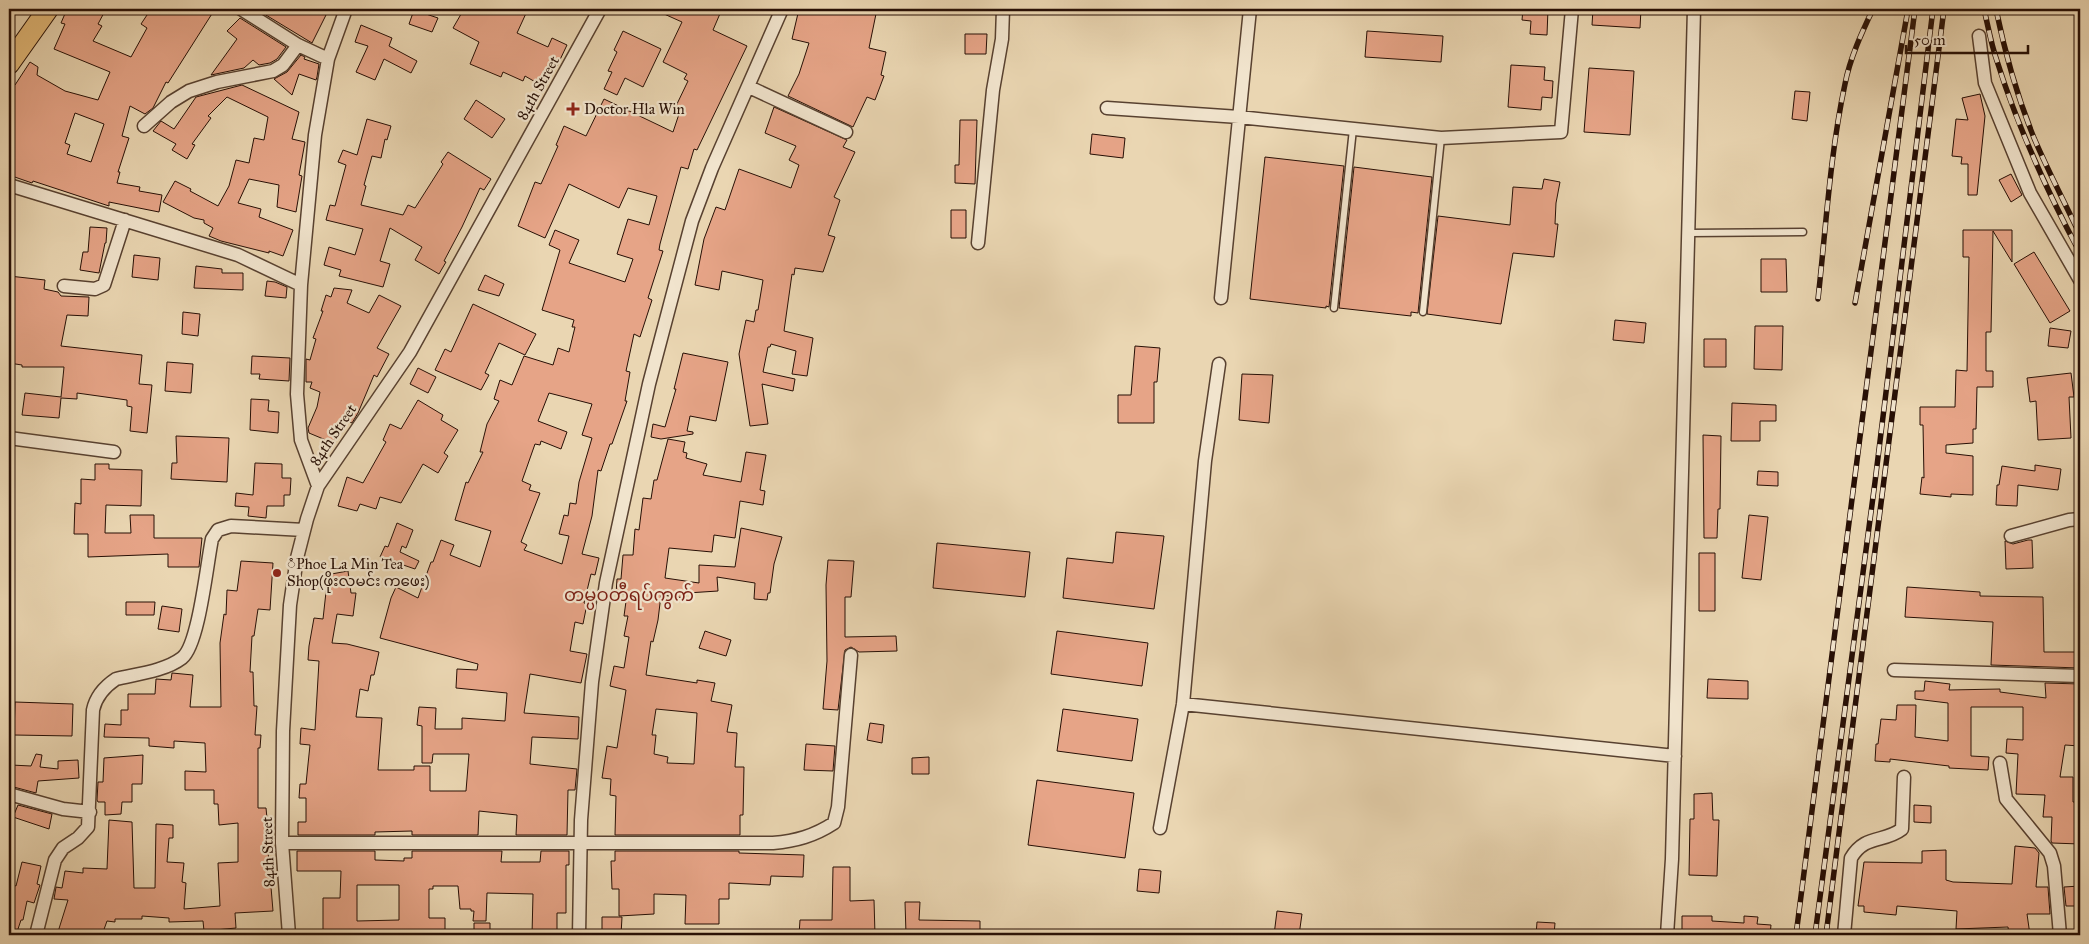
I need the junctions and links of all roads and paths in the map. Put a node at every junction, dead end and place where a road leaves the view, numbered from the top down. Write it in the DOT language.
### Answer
graph roads {
  1 [pos="48,9"];
  2 [pos="241,9"];
  3 [pos="346,9"];
  4 [pos="600,9"];
  5 [pos="782,9"];
  6 [pos="1003,9"];
  7 [pos="1250,9"];
  8 [pos="1572,9"];
  9 [pos="1694,9"];
  10 [pos="1979,36"];
  11 [pos="298,45"];
  12 [pos="328,59"];
  13 [pos="9,64"];
  14 [pos="749,87"];
  15 [pos="1107,108"];
  16 [pos="1239,117"];
  17 [pos="144,126"];
  18 [pos="1353,129"];
  19 [pos="846,132"];
  20 [pos="1442,138"];
  21 [pos="9,185"];
  22 [pos="125,220"];
  23 [pos="1803,232"];
  24 [pos="1690,233"];
  25 [pos="978,243"];
  26 [pos="2080,280"];
  27 [pos="301,285"];
  28 [pos="64,286"];
  29 [pos="1221,298"];
  30 [pos="1334,308"];
  31 [pos="1423,312"];
  32 [pos="1219,364"];
  33 [pos="9,438"];
  34 [pos="114,452"];
  35 [pos="318,486"];
  36 [pos="2080,519"];
  37 [pos="304,530"];
  38 [pos="2011,536"];
  39 [pos="851,655"];
  40 [pos="1894,670"];
  41 [pos="2080,676"];
  42 [pos="1183,704"];
  43 [pos="1675,756"];
  44 [pos="2000,763"];
  45 [pos="1904,777"];
  46 [pos="9,794"];
  47 [pos="90,812"];
  48 [pos="1160,828"];
  49 [pos="282,843"];
  50 [pos="581,843"];
  51 [pos="36,935"];
  52 [pos="289,935"];
  53 [pos="579,935"];
  54 [pos="1667,935"];
  55 [pos="1844,935"];
  56 [pos="2060,935"];
  1 -- 13 [label="main road"];
  2 -- 11 [label="street"];
  3 -- 12 [label="street"];
  4 -- 35 [label="street, 84th Street"];
  5 -- 14 [label="street"];
  6 -- 25 [label="street"];
  7 -- 16 [label="street"];
  8 -- 20 [label="street"];
  9 -- 24 [label="street"];
  10 -- 26 [label="street"];
  11 -- 12 [label="street"];
  11 -- 17 [label="street"];
  12 -- 27 [label="street"];
  14 -- 19 [label="street"];
  14 -- 50 [label="street"];
  15 -- 16 [label="street"];
  16 -- 18 [label="street"];
  16 -- 29 [label="street"];
  18 -- 20 [label="street"];
  18 -- 30 [label="lane"];
  20 -- 31 [label="lane"];
  21 -- 22 [label="street"];
  22 -- 27 [label="street"];
  22 -- 28 [label="street"];
  23 -- 24 [label="lane"];
  24 -- 43 [label="street"];
  27 -- 35 [label="street"];
  32 -- 42 [label="street"];
  33 -- 34 [label="street"];
  35 -- 37 [label="street, 84th Street"];
  36 -- 38 [label="street"];
  37 -- 47 [label="street"];
  37 -- 49 [label="street, 84th Street"];
  39 -- 50 [label="street"];
  40 -- 41 [label="street"];
  42 -- 43 [label="street"];
  42 -- 48 [label="street"];
  43 -- 54 [label="street"];
  44 -- 56 [label="street"];
  45 -- 55 [label="street"];
  46 -- 47 [label="street"];
  47 -- 51 [label="street"];
  49 -- 50 [label="street"];
  49 -- 52 [label="street, 84th Street"];
  50 -- 53 [label="street"];
}
